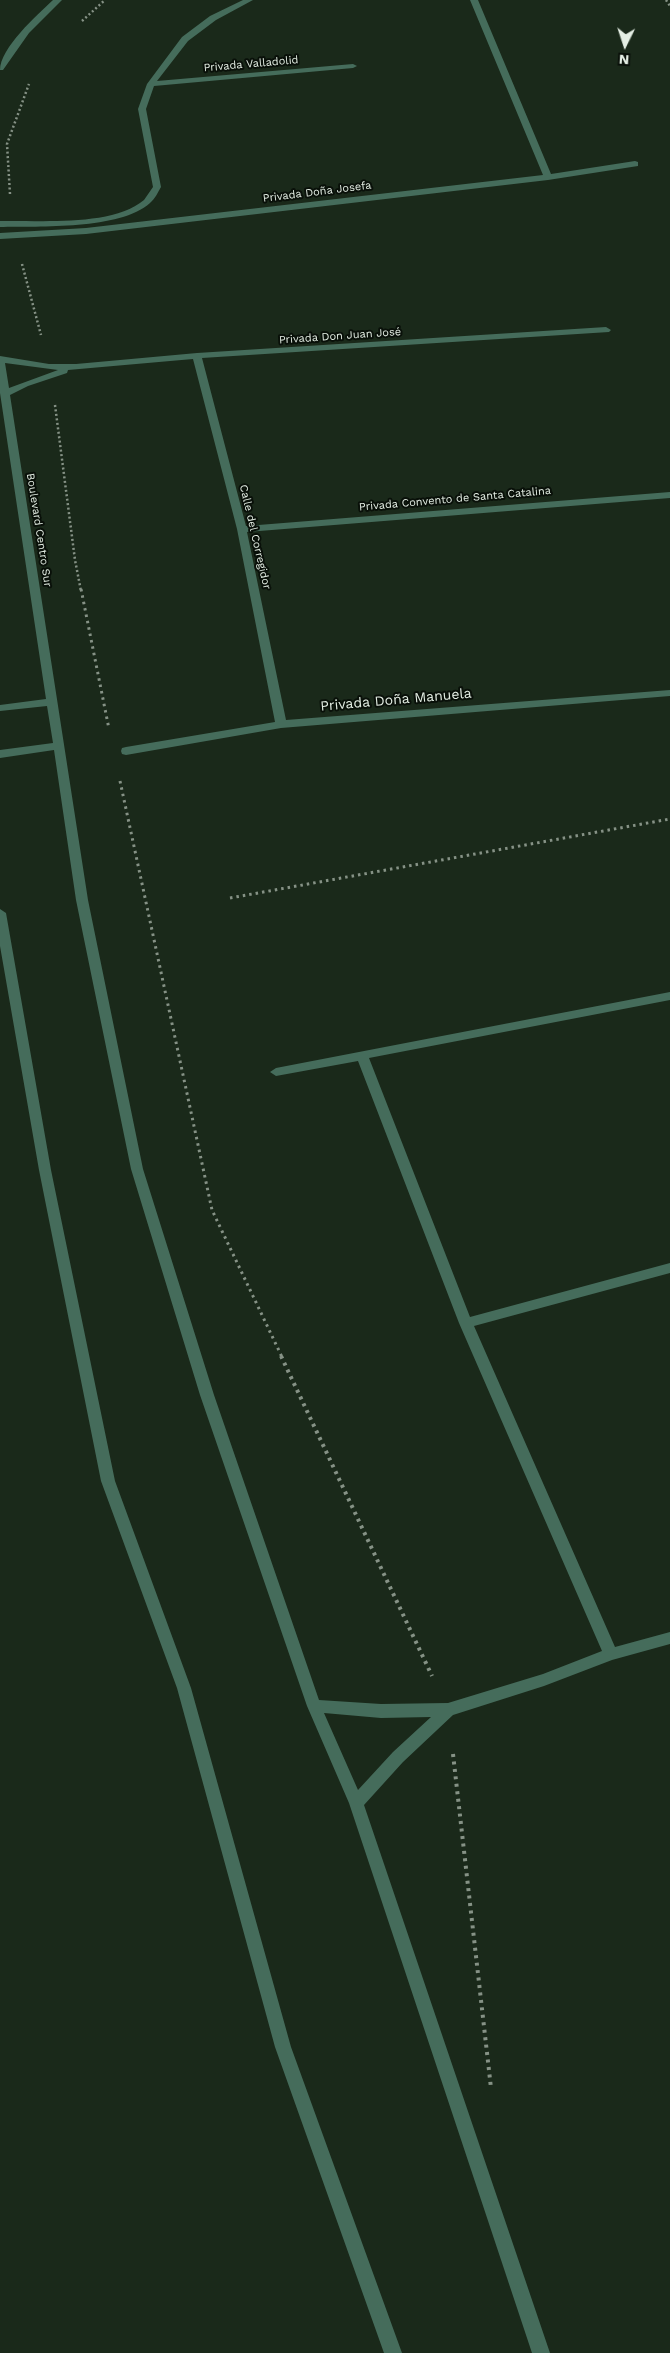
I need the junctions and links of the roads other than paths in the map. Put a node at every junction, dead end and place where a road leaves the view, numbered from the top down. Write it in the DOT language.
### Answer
graph roads {
  1 [pos="58,0"];
  2 [pos="249,0"];
  3 [pos="474,0"];
  4 [pos="353,66"];
  5 [pos="0,68"];
  6 [pos="151,84"];
  7 [pos="635,164"];
  8 [pos="548,177"];
  9 [pos="0,224"];
  10 [pos="0,236"];
  11 [pos="606,330"];
  12 [pos="197,356"];
  13 [pos="0,360"];
  14 [pos="51,371"];
  15 [pos="5,394"];
  16 [pos="670,495"];
  17 [pos="242,529"];
  18 [pos="670,693"];
  19 [pos="52,702"];
  20 [pos="0,708"];
  21 [pos="281,724"];
  22 [pos="59,746"];
  23 [pos="126,751"];
  24 [pos="0,754"];
  25 [pos="0,913"];
  26 [pos="670,996"];
  27 [pos="362,1055"];
  28 [pos="276,1072"];
  29 [pos="670,1268"];
  30 [pos="466,1323"];
  31 [pos="670,1638"];
  32 [pos="611,1654"];
  33 [pos="314,1706"];
  34 [pos="448,1710"];
  35 [pos="356,1803"];
  36 [pos="393,2353"];
  37 [pos="541,2353"];
  1 -- 5 [label="street"];
  2 -- 6 [label="street"];
  3 -- 8 [label="street"];
  4 -- 6 [label="street, Privada Valladolid"];
  6 -- 9 [label="street"];
  7 -- 8 [label="street, Privada Doña Josefa"];
  8 -- 10 [label="street, Privada Doña Josefa"];
  11 -- 12 [label="street, Privada Don Juan José"];
  12 -- 14 [label="street, Privada Don Juan José"];
  12 -- 17 [label="street, Calle del Corregidor"];
  13 -- 14 [label="street, Privada Don Juan José"];
  13 -- 15 [label="street, Boulevard Centro Sur"];
  14 -- 15 [label="street, Privada Don Juan José"];
  15 -- 19 [label="street, Boulevard Centro Sur"];
  16 -- 17 [label="street, Privada Convento de Santa Catalina"];
  17 -- 21 [label="street, Calle del Corregidor"];
  18 -- 21 [label="street, Privada Doña Manuela"];
  19 -- 20 [label="street"];
  19 -- 22 [label="street, Boulevard Centro Sur"];
  21 -- 23 [label="street, Privada Doña Manuela"];
  22 -- 24 [label="street"];
  22 -- 33 [label="street, Boulevard Centro Sur"];
  25 -- 36 [label="street"];
  26 -- 27 [label="street"];
  27 -- 28 [label="street"];
  27 -- 30 [label="street"];
  29 -- 30 [label="street"];
  30 -- 32 [label="street"];
  31 -- 32 [label="street"];
  32 -- 34 [label="street"];
  33 -- 34 [label="street"];
  33 -- 35 [label="street, Boulevard Centro Sur"];
  34 -- 35 [label="street"];
  35 -- 37 [label="street, Boulevard Centro Sur"];
}
